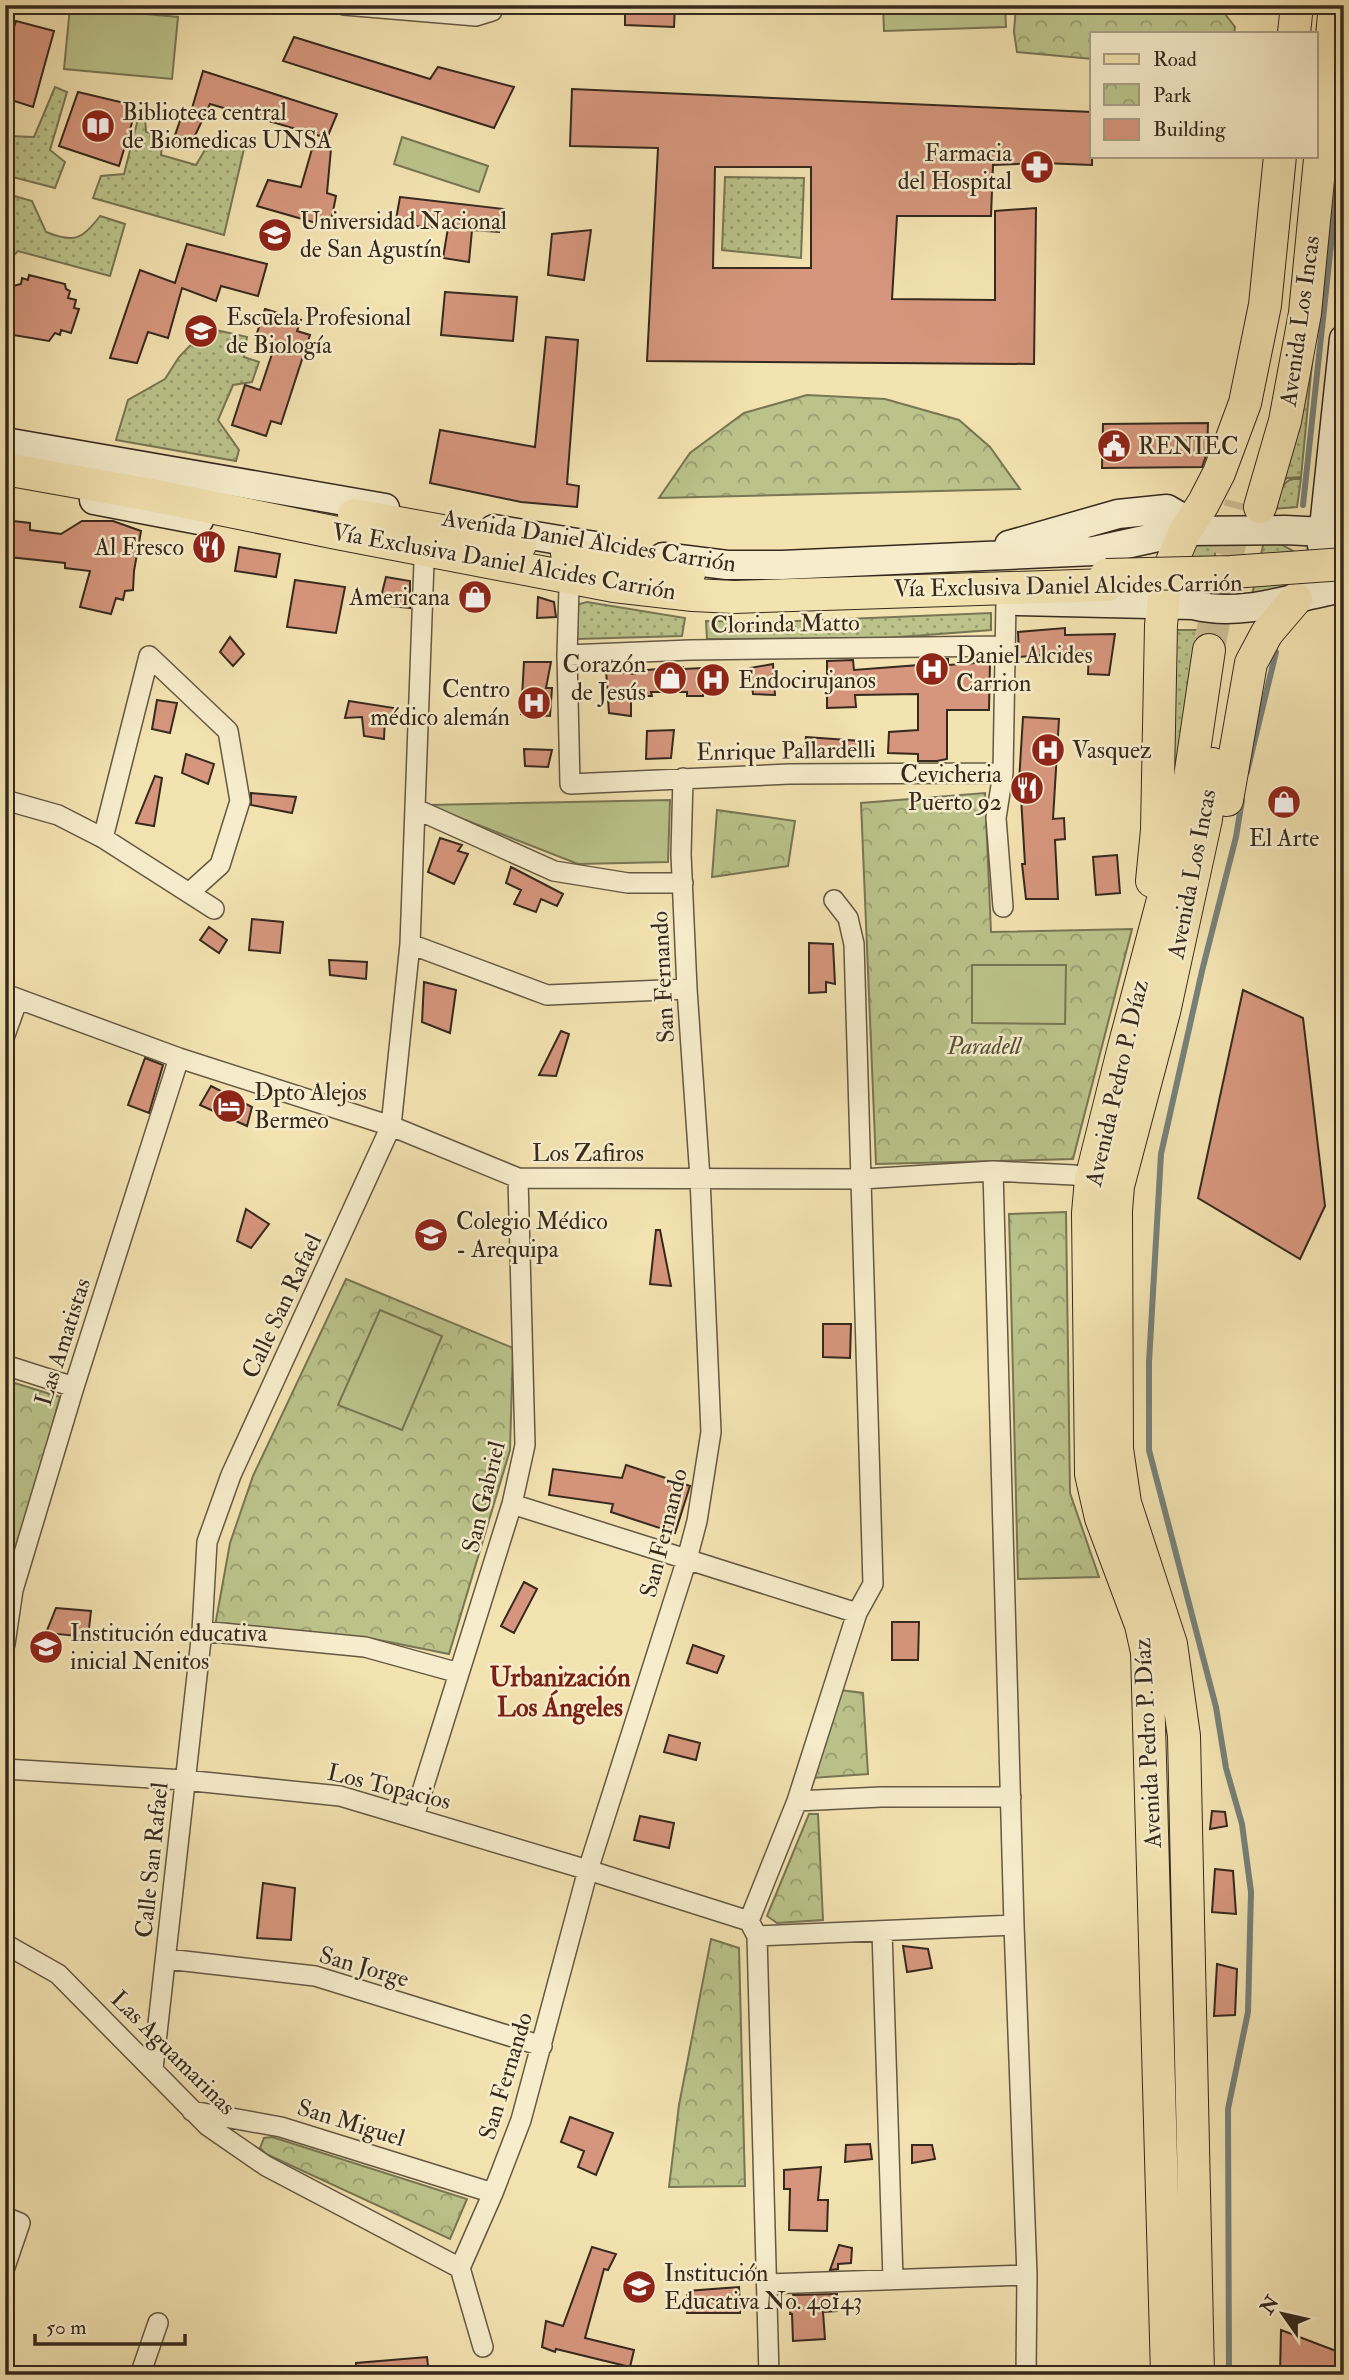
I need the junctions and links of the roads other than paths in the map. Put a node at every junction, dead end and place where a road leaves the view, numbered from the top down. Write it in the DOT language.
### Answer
graph roads {
  1 [pos="344,5"];
  2 [pos="494,5"];
  3 [pos="1297,5"];
  4 [pos="1312,5"];
  5 [pos="1335,5"];
  6 [pos="1294,32"];
  7 [pos="1311,32"];
  8 [pos="1280,158"];
  9 [pos="1300,158"];
  10 [pos="1344,339"];
  11 [pos="5,442"];
  12 [pos="5,457"];
  13 [pos="5,469"];
  14 [pos="5,483"];
  15 [pos="1285,530"];
  16 [pos="1185,531"];
  17 [pos="1334,531"];
  18 [pos="424,562"];
  19 [pos="1335,567"];
  20 [pos="569,588"];
  21 [pos="1109,588"];
  22 [pos="1344,588"];
  23 [pos="1164,591"];
  24 [pos="1296,599"];
  25 [pos="1006,601"];
  26 [pos="1004,646"];
  27 [pos="566,655"];
  28 [pos="1159,722"];
  29 [pos="1003,773"];
  30 [pos="683,778"];
  31 [pos="5,800"];
  32 [pos="416,809"];
  33 [pos="103,838"];
  34 [pos="683,883"];
  35 [pos="189,893"];
  36 [pos="834,900"];
  37 [pos="1003,907"];
  38 [pos="214,909"];
  39 [pos="410,944"];
  40 [pos="1147,959"];
  41 [pos="687,989"];
  42 [pos="12,996"];
  43 [pos="1164,1012"];
  44 [pos="5,1035"];
  45 [pos="179,1058"];
  46 [pos="391,1126"];
  47 [pos="993,1171"];
  48 [pos="518,1178"];
  49 [pos="700,1178"];
  50 [pos="862,1179"];
  51 [pos="1105,1182"];
  52 [pos="5,1365"];
  53 [pos="74,1387"];
  54 [pos="512,1504"];
  55 [pos="687,1559"];
  56 [pos="9,1589"];
  57 [pos="857,1613"];
  58 [pos="202,1631"];
  59 [pos="5,1644"];
  60 [pos="459,1673"];
  61 [pos="1183,1726"];
  62 [pos="1150,1727"];
  63 [pos="5,1769"];
  64 [pos="184,1780"];
  65 [pos="1011,1797"];
  66 [pos="797,1801"];
  67 [pos="414,1816"];
  68 [pos="588,1870"];
  69 [pos="1014,1926"];
  70 [pos="753,1929"];
  71 [pos="882,1931"];
  72 [pos="5,1944"];
  73 [pos="167,1959"];
  74 [pos="542,2046"];
  75 [pos="153,2069"];
  76 [pos="192,2111"];
  77 [pos="493,2193"];
  78 [pos="13,2220"];
  79 [pos="5,2267"];
  80 [pos="460,2267"];
  81 [pos="1027,2275"];
  82 [pos="893,2279"];
  83 [pos="768,2284"];
  84 [pos="158,2323"];
  85 [pos="483,2347"];
  86 [pos="140,2375"];
  87 [pos="769,2375"];
  88 [pos="1026,2375"];
  89 [pos="1167,2375"];
  90 [pos="1198,2375"];
  1 -- 2 [label="street"];
  3 -- 6 [label="main road"];
  4 -- 7 [label="main road"];
  5 -- 9 [label="main road, Avenida Los Incas"];
  8 -- 16 [label="main road"];
  10 -- 17 [label="main road"];
  11 -- 16 [label="main road, Avenida Daniel Alcides Carrión"];
  12 -- 21 [label="main road, Vía Exclusiva Daniel Alcides Carrión"];
  13 -- 21 [label="main road, Vía Exclusiva Daniel Alcides Carrión"];
  14 -- 18 [label="main road, Avenida Daniel Alcides Carrión"];
  15 -- 16 [label="main road, Avenida Daniel Alcides Carrión"];
  15 -- 17 [label="main road, Avenida Daniel Alcides Carrión"];
  15 -- 19 [label="main road"];
  16 -- 23 [label="main road"];
  17 -- 19 [label="main road"];
  18 -- 20 [label="main road, Avenida Daniel Alcides Carrión"];
  18 -- 32 [label="street, Calle San Rafael"];
  19 -- 21 [label="main road, Vía Exclusiva Daniel Alcides Carrión, bridge"];
  19 -- 24 [label="main road"];
  20 -- 25 [label="main road, Avenida Daniel Alcides Carrión"];
  20 -- 27 [label="street"];
  21 -- 23 [label="main road, Avenida Daniel Alcides Carrión"];
  21 -- 25 [label="main road, Avenida Daniel Alcides Carrión"];
  21 -- 28 [label="main road"];
  22 -- 24 [label="main road"];
  23 -- 24 [label="main road"];
  23 -- 28 [label="main road"];
  24 -- 43 [label="main road"];
  25 -- 26 [label="street"];
  26 -- 27 [label="street, Clorinda Matto"];
  26 -- 29 [label="street"];
  27 -- 30 [label="street, Enrique Pallardelli"];
  28 -- 40 [label="main road"];
  29 -- 30 [label="street, Enrique Pallardelli"];
  29 -- 37 [label="street"];
  30 -- 34 [label="street, San Fernando"];
  31 -- 33 [label="street"];
  32 -- 34 [label="street"];
  32 -- 39 [label="street, Calle San Rafael"];
  33 -- 35 [label="street"];
  33 -- 35 [label="street"];
  34 -- 41 [label="street, San Fernando"];
  35 -- 38 [label="street"];
  36 -- 50 [label="street"];
  39 -- 41 [label="street"];
  39 -- 46 [label="street, Calle San Rafael"];
  40 -- 43 [label="main road, Avenida Los Incas"];
  40 -- 51 [label="main road, Avenida Pedro P. Díaz"];
  41 -- 49 [label="street, San Fernando"];
  42 -- 44 [label="street"];
  42 -- 45 [label="street, Los Zafiros"];
  43 -- 51 [label="main road, Avenida Pedro P. Díaz"];
  45 -- 46 [label="street, Los Zafiros"];
  45 -- 53 [label="street, Las Amatistas"];
  46 -- 48 [label="street, Los Zafiros"];
  46 -- 58 [label="street, Calle San Rafael"];
  47 -- 50 [label="street, Los Zafiros"];
  47 -- 51 [label="street, Los Zafiros"];
  47 -- 65 [label="street"];
  48 -- 49 [label="street, Los Zafiros"];
  48 -- 54 [label="street, San Gabriel"];
  49 -- 50 [label="street, Los Zafiros"];
  49 -- 55 [label="street, San Fernando"];
  50 -- 57 [label="street"];
  51 -- 61 [label="main road, Avenida Pedro P. Díaz"];
  51 -- 62 [label="main road, Avenida Pedro P. Díaz"];
  52 -- 53 [label="street"];
  53 -- 56 [label="street, Las Amatistas"];
  54 -- 55 [label="street"];
  54 -- 60 [label="street, San Gabriel"];
  55 -- 57 [label="street"];
  55 -- 68 [label="street, San Fernando"];
  56 -- 59 [label="street, Las Amatistas"];
  57 -- 66 [label="street"];
  58 -- 60 [label="street"];
  58 -- 64 [label="street, Calle San Rafael"];
  60 -- 67 [label="street, San Gabriel"];
  61 -- 62 [label="main road"];
  61 -- 90 [label="main road, Avenida Pedro P. Díaz"];
  62 -- 89 [label="main road, Avenida Pedro P. Díaz"];
  63 -- 64 [label="street, Los Topacios"];
  64 -- 67 [label="street, Los Topacios"];
  64 -- 73 [label="street, Calle San Rafael"];
  65 -- 66 [label="street"];
  65 -- 69 [label="street"];
  66 -- 70 [label="street"];
  67 -- 68 [label="street, Los Topacios"];
  68 -- 70 [label="street, Los Topacios"];
  68 -- 74 [label="street, San Fernando"];
  69 -- 71 [label="street, Los Topacios"];
  69 -- 81 [label="street"];
  70 -- 71 [label="street, Los Topacios"];
  70 -- 83 [label="street"];
  71 -- 82 [label="street"];
  72 -- 75 [label="street, Las Aguamarinas"];
  73 -- 74 [label="street, San Jorge"];
  73 -- 75 [label="street, Calle San Rafael"];
  74 -- 77 [label="street, San Fernando"];
  75 -- 76 [label="street, Las Aguamarinas"];
  76 -- 77 [label="street, San Miguel"];
  76 -- 80 [label="street, Las Aguamarinas"];
  77 -- 80 [label="street, San Fernando"];
  78 -- 79 [label="street"];
  80 -- 85 [label="street"];
  81 -- 82 [label="street"];
  81 -- 88 [label="street"];
  82 -- 83 [label="street"];
  83 -- 87 [label="street"];
  84 -- 86 [label="street"];
}
